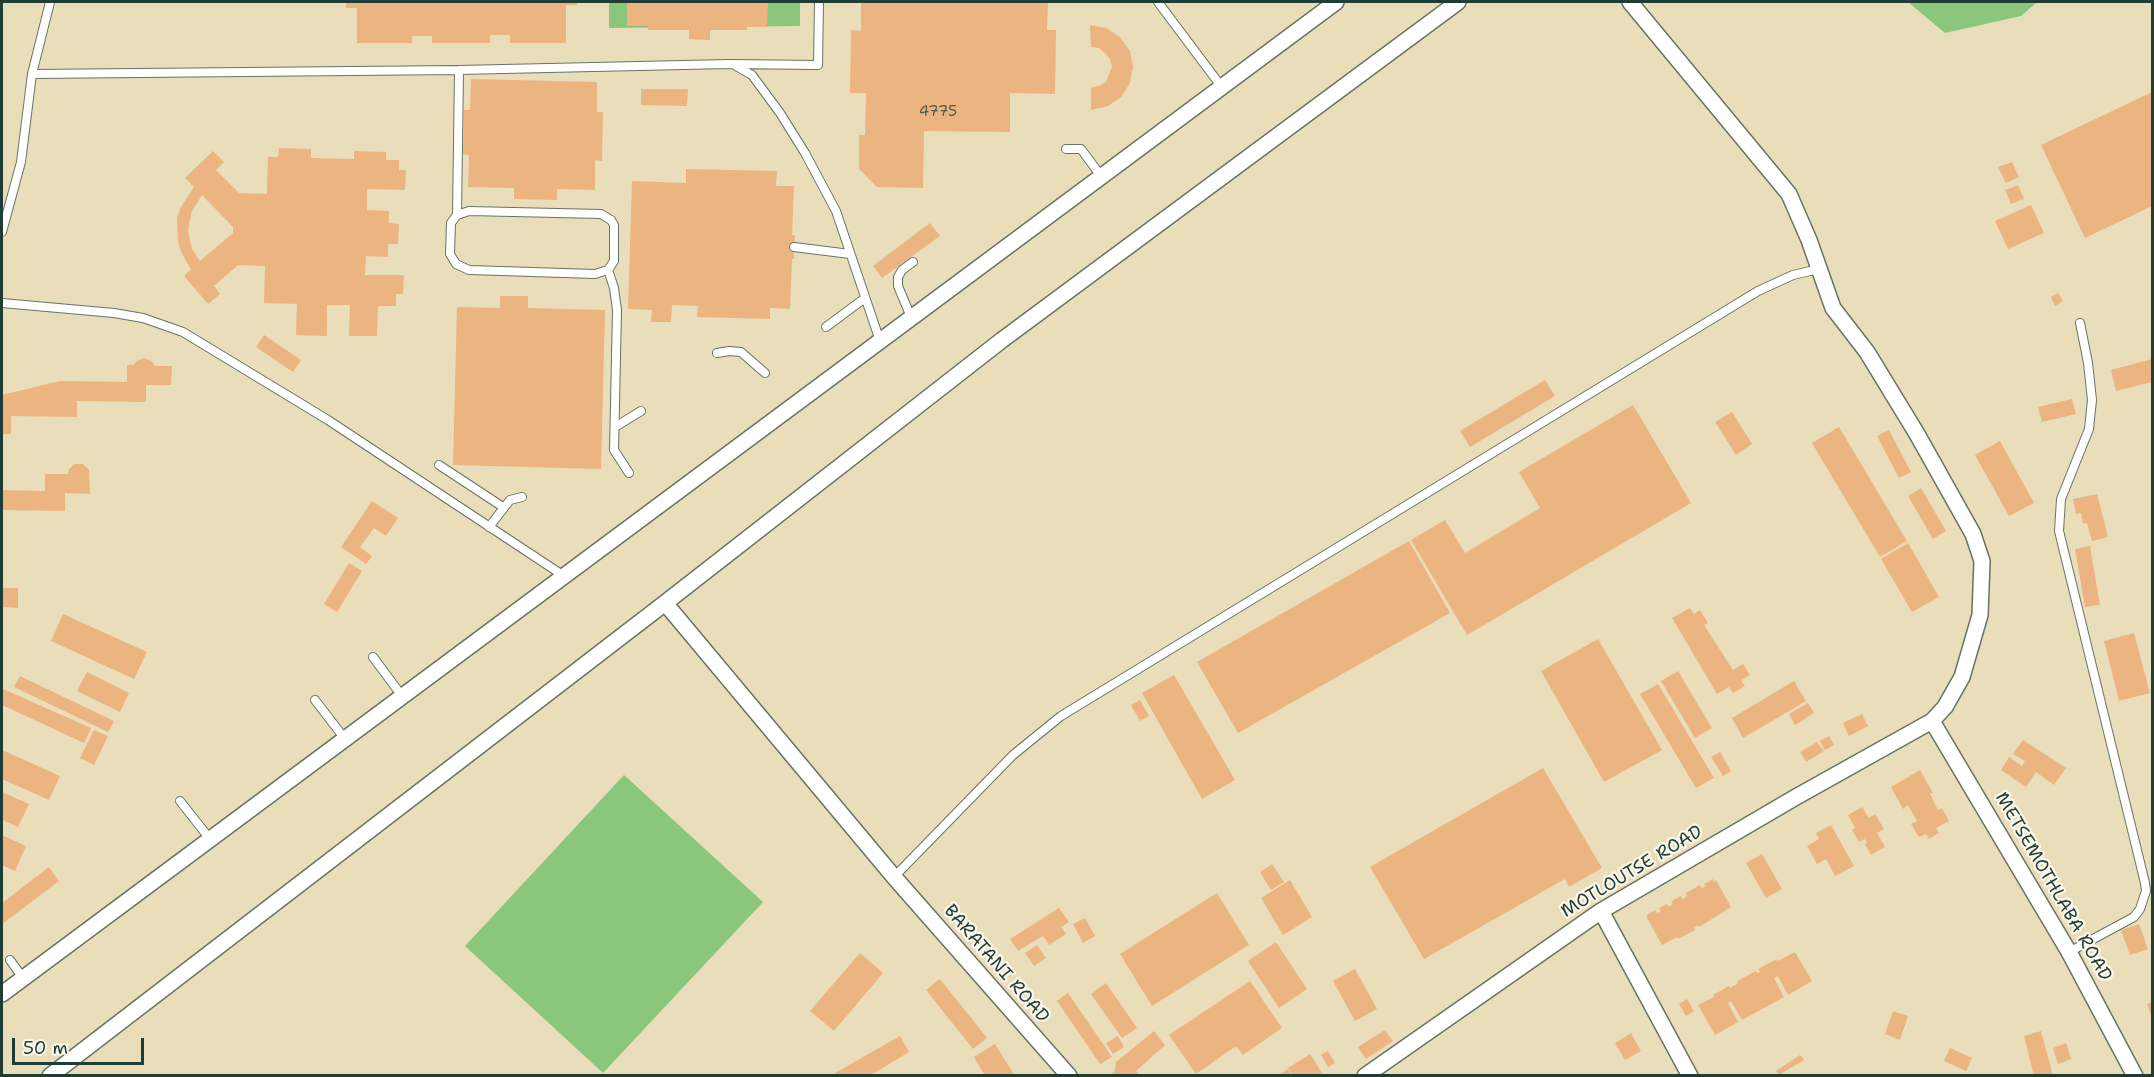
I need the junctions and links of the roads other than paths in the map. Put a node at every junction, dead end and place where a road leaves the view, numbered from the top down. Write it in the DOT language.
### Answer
graph roads {
  1 [pos="50,2"];
  2 [pos="819,2"];
  3 [pos="1158,2"];
  4 [pos="1336,2"];
  5 [pos="1458,2"];
  6 [pos="1630,2"];
  7 [pos="728,64"];
  8 [pos="459,69"];
  9 [pos="32,75"];
  10 [pos="1221,86"];
  11 [pos="1066,149"];
  12 [pos="1101,176"];
  13 [pos="457,215"];
  14 [pos="2,232"];
  15 [pos="794,247"];
  16 [pos="850,254"];
  17 [pos="913,262"];
  18 [pos="1819,269"];
  19 [pos="608,270"];
  20 [pos="865,298"];
  21 [pos="2,303"];
  22 [pos="911,317"];
  23 [pos="2080,323"];
  24 [pos="826,327"];
  25 [pos="880,341"];
  26 [pos="717,353"];
  27 [pos="765,373"];
  28 [pos="641,411"];
  29 [pos="615,427"];
  30 [pos="439,465"];
  31 [pos="629,474"];
  32 [pos="522,497"];
  33 [pos="503,507"];
  34 [pos="489,527"];
  35 [pos="564,576"];
  36 [pos="665,603"];
  37 [pos="373,657"];
  38 [pos="402,696"];
  39 [pos="315,700"];
  40 [pos="1932,721"];
  41 [pos="345,739"];
  42 [pos="180,801"];
  43 [pos="210,840"];
  44 [pos="894,878"];
  45 [pos="1601,911"];
  46 [pos="2069,952"];
  47 [pos="10,960"];
  48 [pos="23,978"];
  49 [pos="2,994"];
  50 [pos="50,1076"];
  51 [pos="1069,1076"];
  52 [pos="1365,1076"];
  53 [pos="1689,1076"];
  54 [pos="2135,1076"];
  1 -- 9 [label="lane"];
  2 -- 7 [label="lane"];
  3 -- 10 [label="lane"];
  4 -- 10 [label="street"];
  5 -- 36 [label="street"];
  6 -- 18 [label="street"];
  7 -- 8 [label="lane"];
  7 -- 16 [label="lane"];
  8 -- 9 [label="lane"];
  8 -- 13 [label="lane"];
  9 -- 14 [label="lane"];
  10 -- 12 [label="street"];
  11 -- 12 [label="lane"];
  12 -- 22 [label="street"];
  13 -- 19 [label="lane"];
  13 -- 19 [label="lane"];
  15 -- 16 [label="lane"];
  16 -- 20 [label="lane"];
  17 -- 22 [label="lane"];
  18 -- 40 [label="street"];
  18 -- 44 [label="lane"];
  19 -- 29 [label="lane"];
  20 -- 24 [label="lane"];
  20 -- 25 [label="lane"];
  21 -- 34 [label="lane"];
  22 -- 25 [label="street"];
  23 -- 46 [label="lane"];
  25 -- 35 [label="street"];
  26 -- 27 [label="lane"];
  28 -- 29 [label="lane"];
  29 -- 31 [label="lane"];
  30 -- 33 [label="lane"];
  32 -- 33 [label="lane"];
  33 -- 34 [label="lane"];
  34 -- 35 [label="lane"];
  35 -- 38 [label="street"];
  36 -- 44 [label="street, BARATANI ROAD"];
  36 -- 50 [label="street"];
  37 -- 38 [label="lane"];
  38 -- 41 [label="street"];
  39 -- 41 [label="lane"];
  40 -- 45 [label="street, MOTLOUTSE ROAD"];
  40 -- 46 [label="street, METSEMOTHLABA ROAD"];
  41 -- 43 [label="street"];
  42 -- 43 [label="lane"];
  43 -- 48 [label="street"];
  44 -- 51 [label="street, BARATANI ROAD"];
  45 -- 52 [label="street, MOTLOUTSE ROAD"];
  45 -- 53 [label="street"];
  46 -- 54 [label="street, METSEMOTHLABA ROAD"];
  47 -- 48 [label="lane"];
  48 -- 49 [label="street"];
}
